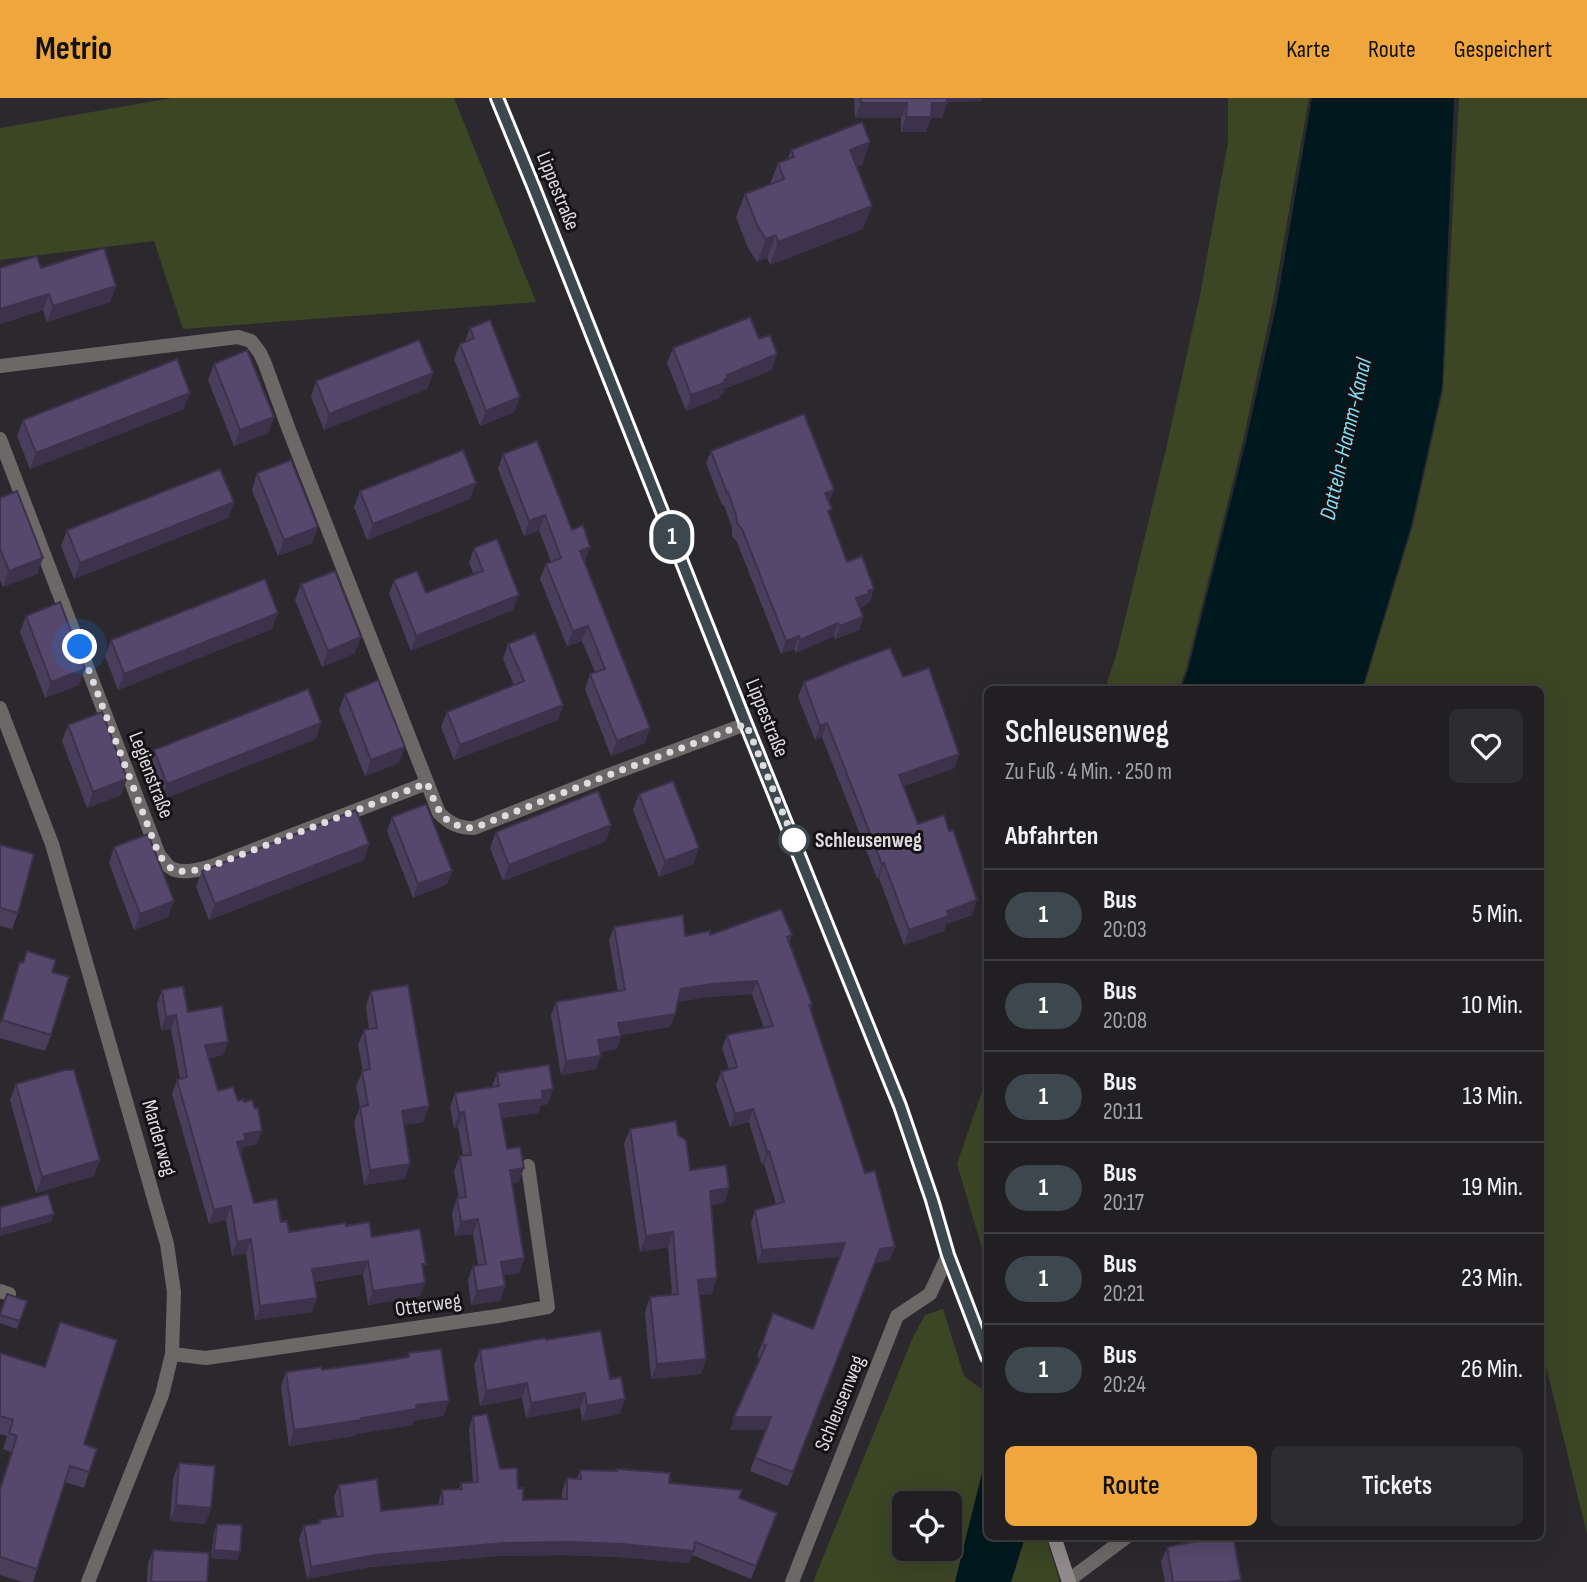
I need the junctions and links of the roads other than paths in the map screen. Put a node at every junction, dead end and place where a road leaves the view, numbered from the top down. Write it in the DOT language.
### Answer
graph roads {
  1 [pos="497,98"];
  2 [pos="0,366"];
  3 [pos="0,439"];
  4 [pos="0,708"];
  5 [pos="746,724"];
  6 [pos="427,783"];
  7 [pos="528,1166"];
  8 [pos="948,1255"];
  9 [pos="984,1348"];
  10 [pos="172,1354"];
  11 [pos="1055,1540"];
  12 [pos="1123,1540"];
  13 [pos="1069,1581"];
  14 [pos="88,1582"];
  15 [pos="792,1582"];
  1 -- 5 [label="main road, Lippestraße"];
  2 -- 6 [label="street"];
  3 -- 6 [label="street, Legienstraße"];
  4 -- 10 [label="street, Marderweg"];
  5 -- 6 [label="street"];
  5 -- 8 [label="main road, Lippestraße"];
  7 -- 10 [label="street, Otterweg"];
  8 -- 9 [label="main road, Lippestraße"];
  8 -- 15 [label="street, Schleusenweg"];
  10 -- 14 [label="street, Marderweg"];
  11 -- 13 [label="main road"];
  12 -- 13 [label="street"];
}
